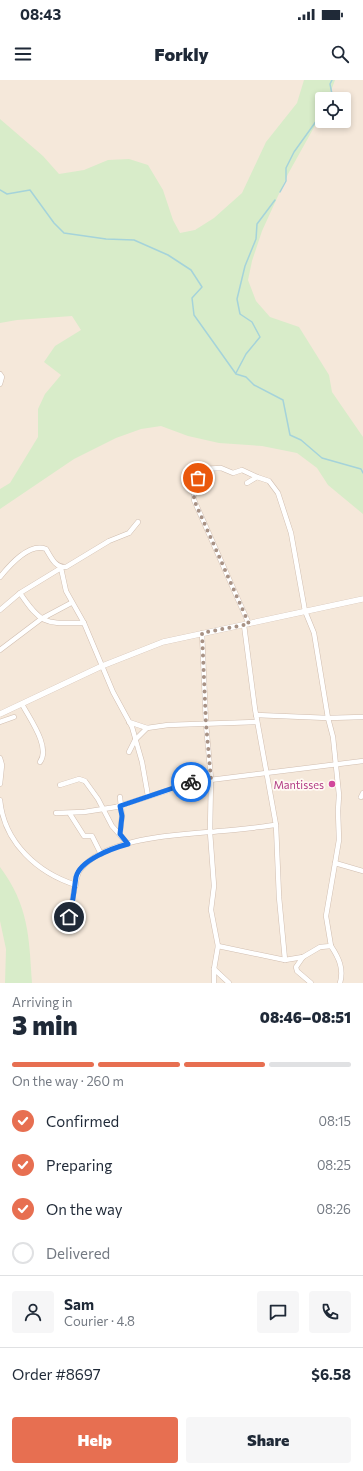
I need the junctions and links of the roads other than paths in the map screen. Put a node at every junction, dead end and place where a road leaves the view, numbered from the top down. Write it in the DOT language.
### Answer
graph roads {
  1 [pos="0,374"];
  2 [pos="0,384"];
  3 [pos="257,477"];
  4 [pos="247,483"];
  5 [pos="138,522"];
  6 [pos="60,568"];
  7 [pos="0,577"];
  8 [pos="20,593"];
  9 [pos="363,599"];
  10 [pos="71,602"];
  11 [pos="0,610"];
  12 [pos="305,611"];
  13 [pos="41,619"];
  14 [pos="84,623"];
  15 [pos="246,625"];
  16 [pos="202,633"];
  17 [pos="0,650"];
  18 [pos="102,666"];
  19 [pos="22,704"];
  20 [pos="0,714"];
  21 [pos="256,715"];
  22 [pos="14,717"];
  23 [pos="363,717"];
  24 [pos="328,718"];
  25 [pos="0,722"];
  26 [pos="130,722"];
  27 [pos="257,722"];
  28 [pos="206,724"];
  29 [pos="147,728"];
  30 [pos="135,740"];
  31 [pos="130,752"];
  32 [pos="0,758"];
  33 [pos="363,761"];
  34 [pos="40,762"];
  35 [pos="337,765"];
  36 [pos="267,774"];
  37 [pos="211,779"];
  38 [pos="0,784"];
  39 [pos="60,785"];
  40 [pos="148,796"];
  41 [pos="120,797"];
  42 [pos="0,800"];
  43 [pos="120,806"];
  44 [pos="0,809"];
  45 [pos="103,810"];
  46 [pos="56,813"];
  47 [pos="70,814"];
  48 [pos="276,826"];
  49 [pos="210,832"];
  50 [pos="120,834"];
  51 [pos="128,844"];
  52 [pos="101,854"];
  53 [pos="335,862"];
  54 [pos="363,871"];
  55 [pos="76,885"];
  56 [pos="69,917"];
  57 [pos="218,946"];
  58 [pos="331,946"];
  59 [pos="303,957"];
  60 [pos="285,960"];
  61 [pos="214,969"];
  62 [pos="214,983"];
  63 [pos="229,983"];
  64 [pos="311,983"];
  65 [pos="340,983"];
  1 -- 2 [label="street"];
  3 -- 4 [label="street"];
  3 -- 12 [label="street"];
  3 -- 15 [label="street"];
  5 -- 6 [label="street"];
  6 -- 7 [label="street"];
  6 -- 8 [label="street"];
  6 -- 10 [label="street"];
  8 -- 11 [label="street"];
  8 -- 13 [label="street"];
  9 -- 12 [label="street"];
  10 -- 13 [label="street"];
  10 -- 14 [label="street"];
  12 -- 15 [label="street"];
  12 -- 24 [label="street"];
  13 -- 14 [label="street"];
  13 -- 17 [label="street"];
  14 -- 18 [label="street"];
  15 -- 16 [label="street"];
  15 -- 21 [label="street"];
  16 -- 18 [label="street"];
  16 -- 28 [label="street"];
  18 -- 19 [label="street"];
  18 -- 26 [label="street"];
  19 -- 20 [label="street"];
  19 -- 34 [label="street"];
  21 -- 24 [label="street"];
  21 -- 27 [label="street"];
  22 -- 25 [label="street"];
  23 -- 24 [label="street"];
  24 -- 35 [label="street"];
  26 -- 29 [label="street"];
  26 -- 30 [label="street"];
  27 -- 28 [label="street"];
  27 -- 36 [label="street"];
  28 -- 29 [label="street"];
  28 -- 37 [label="street"];
  29 -- 30 [label="street"];
  30 -- 31 [label="street"];
  30 -- 40 [label="street"];
  32 -- 38 [label="street"];
  33 -- 35 [label="street"];
  35 -- 36 [label="street"];
  35 -- 53 [label="street"];
  36 -- 37 [label="street"];
  36 -- 48 [label="street"];
  37 -- 40 [label="street"];
  37 -- 49 [label="street"];
  39 -- 45 [label="street"];
  40 -- 43 [label="street"];
  41 -- 43 [label="street"];
  42 -- 44 [label="street"];
  43 -- 45 [label="street"];
  43 -- 50 [label="street"];
  44 -- 55 [label="street"];
  45 -- 47 [label="street"];
  45 -- 50 [label="street"];
  46 -- 47 [label="street"];
  47 -- 52 [label="street"];
  48 -- 49 [label="street"];
  48 -- 60 [label="street"];
  49 -- 51 [label="street"];
  49 -- 57 [label="street"];
  50 -- 51 [label="street"];
  51 -- 52 [label="street"];
  52 -- 55 [label="street"];
  53 -- 54 [label="street"];
  53 -- 58 [label="street"];
  55 -- 56 [label="street"];
  57 -- 60 [label="street"];
  57 -- 61 [label="street"];
  58 -- 59 [label="street"];
  58 -- 65 [label="street"];
  59 -- 60 [label="street"];
  59 -- 64 [label="street"];
  61 -- 62 [label="street"];
  61 -- 63 [label="street"];
}
